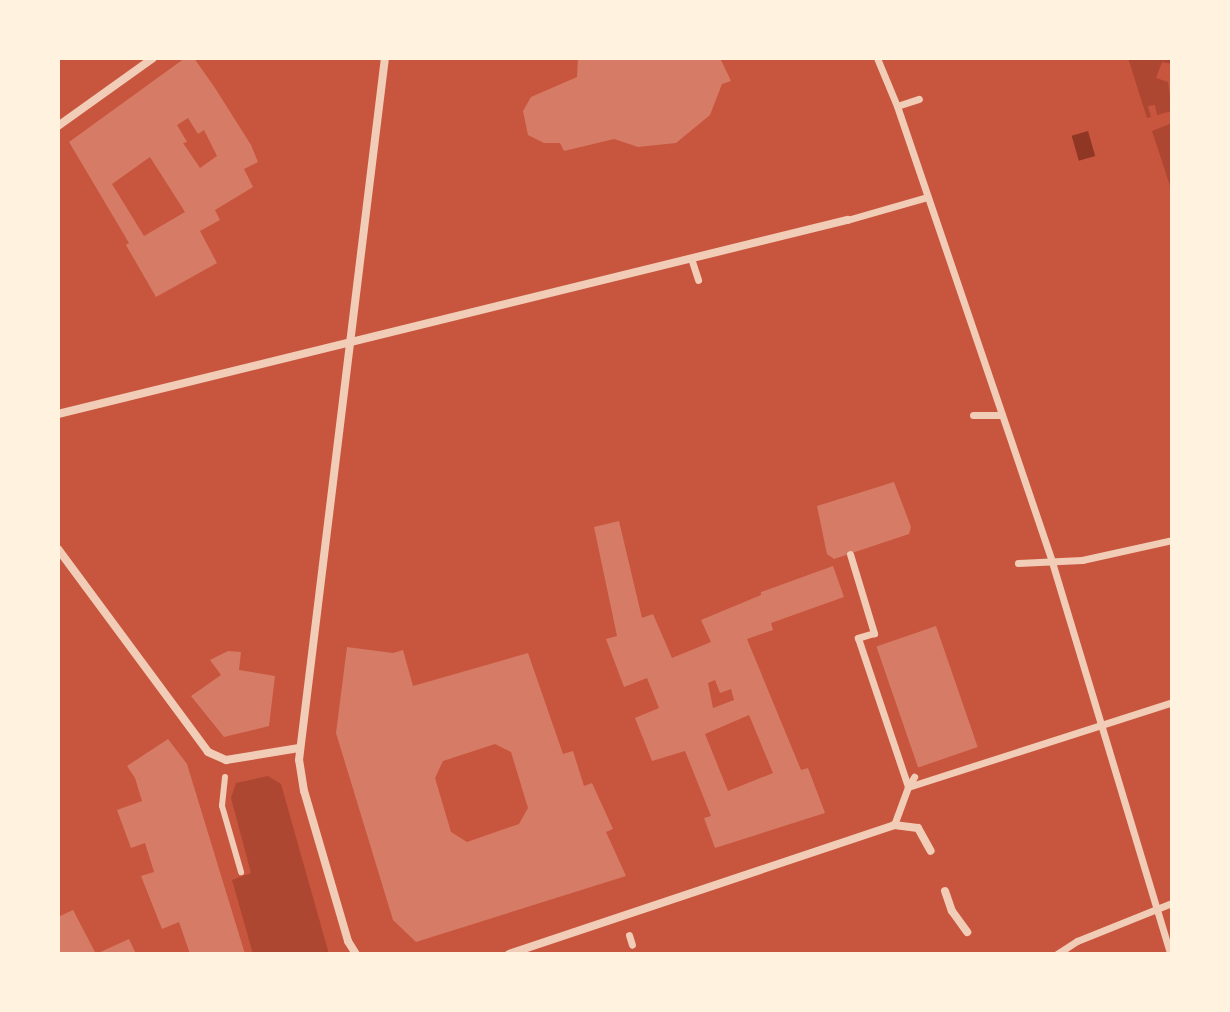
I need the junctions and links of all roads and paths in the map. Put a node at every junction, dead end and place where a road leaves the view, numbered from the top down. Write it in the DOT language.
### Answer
graph roads {
  1 [pos="153,58"];
  2 [pos="385,58"];
  3 [pos="877,58"];
  4 [pos="919,99"];
  5 [pos="897,106"];
  6 [pos="58,126"];
  7 [pos="928,197"];
  8 [pos="847,220"];
  9 [pos="691,258"];
  10 [pos="698,280"];
  11 [pos="350,340"];
  12 [pos="58,414"];
  13 [pos="973,415"];
  14 [pos="1002,415"];
  15 [pos="1172,540"];
  16 [pos="58,549"];
  17 [pos="850,554"];
  18 [pos="1052,562"];
  19 [pos="1018,563"];
  20 [pos="1172,702"];
  21 [pos="1101,726"];
  22 [pos="299,748"];
  23 [pos="225,777"];
  24 [pos="914,777"];
  25 [pos="908,787"];
  26 [pos="892,826"];
  27 [pos="931,851"];
  28 [pos="241,872"];
  29 [pos="945,891"];
  30 [pos="1172,903"];
  31 [pos="1156,907"];
  32 [pos="967,932"];
  33 [pos="629,935"];
  34 [pos="348,941"];
  35 [pos="632,945"];
  36 [pos="345,954"];
  37 [pos="356,954"];
  38 [pos="509,954"];
  39 [pos="1057,954"];
  40 [pos="1170,954"];
  1 -- 6 [label="street"];
  2 -- 11 [label="street"];
  3 -- 5 [label="street"];
  4 -- 5 [label="street"];
  5 -- 7 [label="street"];
  7 -- 8 [label="street"];
  7 -- 14 [label="street"];
  8 -- 9 [label="street"];
  9 -- 10 [label="street"];
  9 -- 11 [label="street"];
  11 -- 12 [label="street"];
  11 -- 22 [label="street"];
  13 -- 14 [label="street"];
  14 -- 18 [label="street"];
  15 -- 18 [label="street"];
  16 -- 22 [label="street"];
  17 -- 25 [label="street"];
  18 -- 19 [label="street"];
  18 -- 21 [label="street"];
  20 -- 21 [label="street"];
  21 -- 25 [label="street"];
  21 -- 31 [label="street"];
  22 -- 34 [label="street"];
  23 -- 28 [label="lane"];
  24 -- 25 [label="street"];
  25 -- 26 [label="street"];
  26 -- 27 [label="street"];
  26 -- 38 [label="street"];
  29 -- 32 [label="street"];
  30 -- 31 [label="street"];
  31 -- 39 [label="street"];
  31 -- 40 [label="street"];
  33 -- 35 [label="street"];
  34 -- 36 [label="street"];
  34 -- 37 [label="street"];
}
